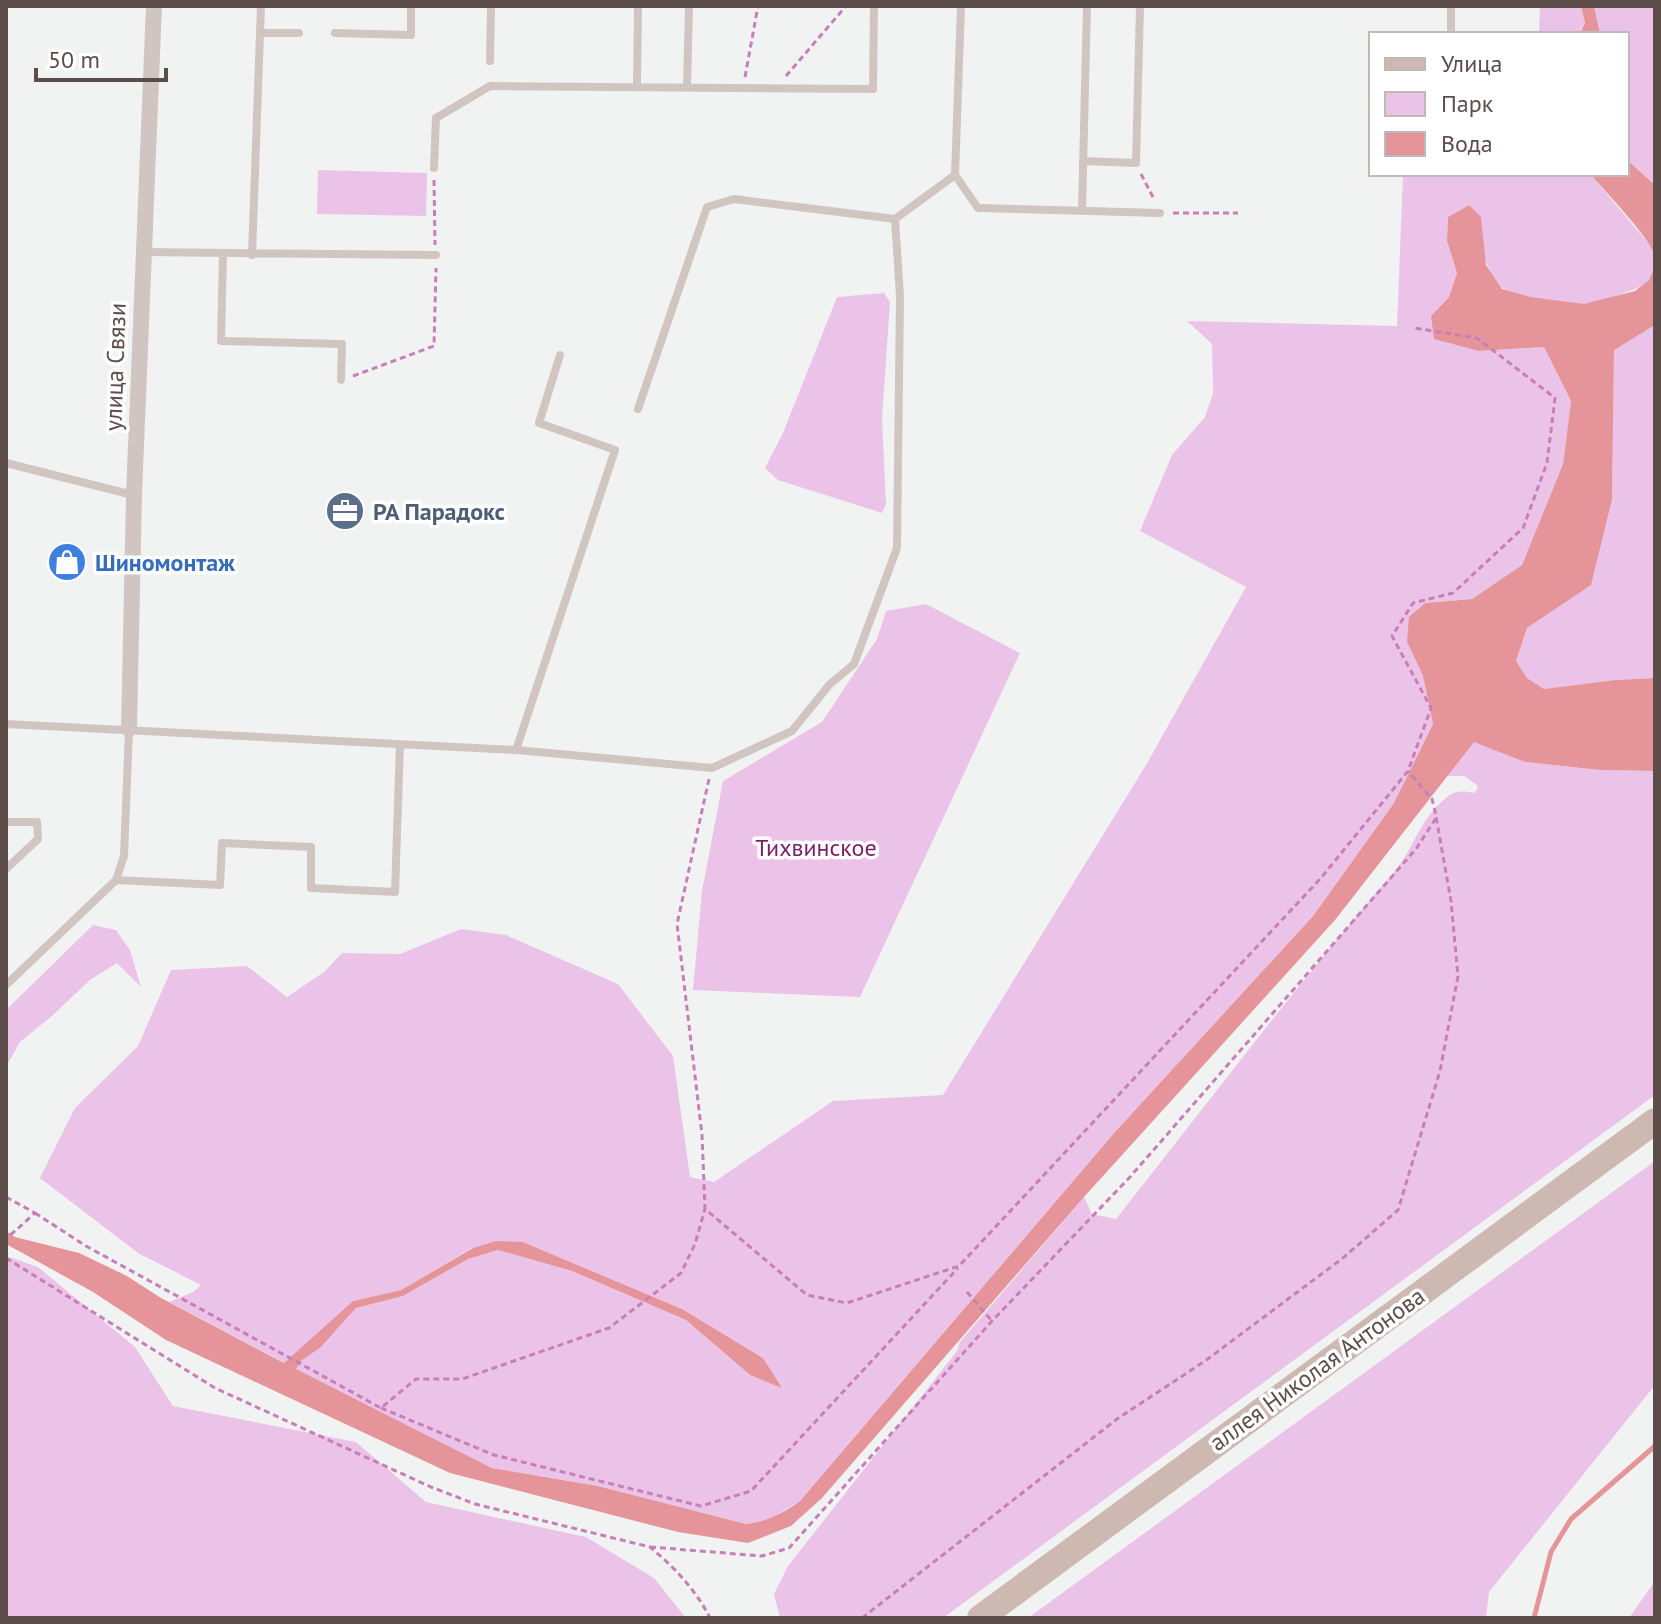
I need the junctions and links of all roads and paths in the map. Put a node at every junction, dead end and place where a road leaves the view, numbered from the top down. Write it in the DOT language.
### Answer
graph roads {
  1 [pos="154,6"];
  2 [pos="261,6"];
  3 [pos="411,6"];
  4 [pos="491,6"];
  5 [pos="638,6"];
  6 [pos="689,6"];
  7 [pos="758,6"];
  8 [pos="846,6"];
  9 [pos="874,6"];
  10 [pos="961,6"];
  11 [pos="1087,6"];
  12 [pos="1140,6"];
  13 [pos="1451,6"];
  14 [pos="1451,32"];
  15 [pos="260,33"];
  16 [pos="299,33"];
  17 [pos="335,33"];
  18 [pos="490,61"];
  19 [pos="637,86"];
  20 [pos="687,87"];
  21 [pos="743,88"];
  22 [pos="776,88"];
  23 [pos="1083,161"];
  24 [pos="1136,163"];
  25 [pos="434,168"];
  26 [pos="955,175"];
  27 [pos="1082,210"];
  28 [pos="1160,213"];
  29 [pos="1238,213"];
  30 [pos="895,219"];
  31 [pos="144,252"];
  32 [pos="223,254"];
  33 [pos="252,255"];
  34 [pos="436,255"];
  35 [pos="1414,328"];
  36 [pos="560,355"];
  37 [pos="341,380"];
  38 [pos="638,409"];
  39 [pos="6,463"];
  40 [pos="134,495"];
  41 [pos="6,724"];
  42 [pos="129,729"];
  43 [pos="400,744"];
  44 [pos="516,750"];
  45 [pos="712,768"];
  46 [pos="1408,771"];
  47 [pos="1436,817"];
  48 [pos="6,822"];
  49 [pos="6,869"];
  50 [pos="116,880"];
  51 [pos="7,985"];
  52 [pos="1655,1121"];
  53 [pos="6,1197"];
  54 [pos="705,1209"];
  55 [pos="35,1213"];
  56 [pos="6,1239"];
  57 [pos="6,1258"];
  58 [pos="959,1266"];
  59 [pos="967,1292"];
  60 [pos="992,1321"];
  61 [pos="381,1408"];
  62 [pos="650,1547"];
  63 [pos="710,1618"];
  64 [pos="862,1618"];
  65 [pos="980,1618"];
  1 -- 31 [label="street, улица Связи"];
  2 -- 15 [label="lane"];
  3 -- 17 [label="lane"];
  4 -- 18 [label="lane"];
  5 -- 19 [label="lane"];
  6 -- 20 [label="lane"];
  7 -- 21 [label="path"];
  8 -- 22 [label="path"];
  9 -- 22 [label="lane"];
  10 -- 26 [label="lane"];
  11 -- 23 [label="lane"];
  12 -- 24 [label="lane"];
  13 -- 14 [label="lane"];
  15 -- 16 [label="lane"];
  15 -- 33 [label="lane"];
  19 -- 20 [label="lane"];
  19 -- 25 [label="lane"];
  20 -- 21 [label="lane"];
  21 -- 22 [label="lane"];
  23 -- 24 [label="lane"];
  23 -- 27 [label="lane"];
  24 -- 28 [label="path"];
  25 -- 34 [label="path"];
  26 -- 27 [label="lane"];
  26 -- 30 [label="lane"];
  27 -- 28 [label="lane"];
  28 -- 29 [label="path"];
  30 -- 38 [label="lane"];
  30 -- 45 [label="lane"];
  31 -- 32 [label="lane"];
  31 -- 40 [label="street, улица Связи"];
  32 -- 33 [label="lane"];
  32 -- 37 [label="lane"];
  33 -- 34 [label="lane"];
  34 -- 37 [label="path"];
  35 -- 46 [label="path"];
  36 -- 44 [label="lane"];
  39 -- 40 [label="lane"];
  40 -- 42 [label="street, улица Связи"];
  41 -- 42 [label="lane"];
  42 -- 43 [label="lane"];
  42 -- 50 [label="lane"];
  43 -- 44 [label="lane"];
  43 -- 50 [label="lane"];
  44 -- 45 [label="lane"];
  45 -- 54 [label="path"];
  46 -- 47 [label="path"];
  46 -- 58 [label="path"];
  47 -- 60 [label="path"];
  47 -- 64 [label="path"];
  48 -- 49 [label="lane"];
  50 -- 51 [label="lane"];
  52 -- 65 [label="main road, аллея Николая Антонова"];
  53 -- 55 [label="path"];
  54 -- 58 [label="path"];
  54 -- 61 [label="path"];
  55 -- 56 [label="path"];
  55 -- 61 [label="path"];
  57 -- 62 [label="path"];
  58 -- 61 [label="path"];
  59 -- 60 [label="path"];
  60 -- 62 [label="path"];
  62 -- 63 [label="path"];
}
